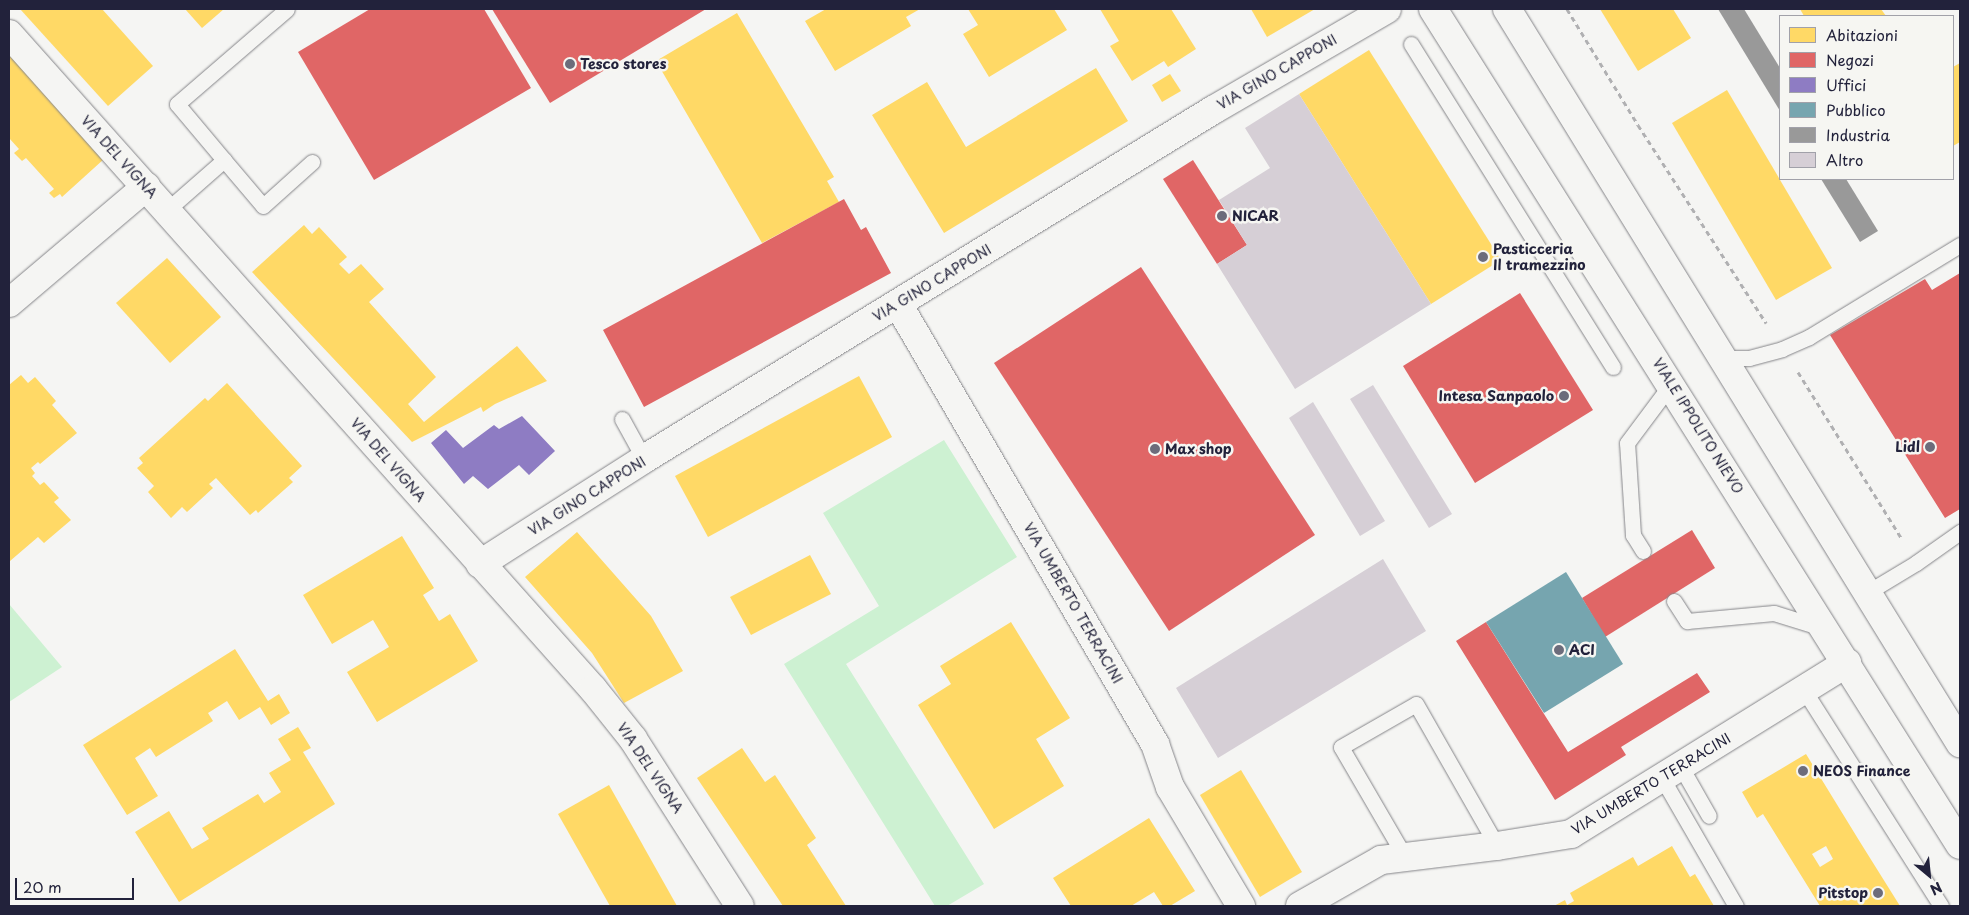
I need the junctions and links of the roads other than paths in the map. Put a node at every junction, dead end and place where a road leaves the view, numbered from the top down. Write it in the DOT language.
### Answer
graph roads {
  1 [pos="287,9"];
  2 [pos="1387,9"];
  3 [pos="1433,9"];
  4 [pos="1507,9"];
  5 [pos="9,34"];
  6 [pos="1410,44"];
  7 [pos="224,160"];
  8 [pos="312,162"];
  9 [pos="146,186"];
  10 [pos="167,210"];
  11 [pos="1960,245"];
  12 [pos="10,299"];
  13 [pos="898,304"];
  14 [pos="1722,358"];
  15 [pos="1613,367"];
  16 [pos="1671,384"];
  17 [pos="622,419"];
  18 [pos="644,459"];
  19 [pos="1960,532"];
  20 [pos="1643,551"];
  21 [pos="480,564"];
  22 [pos="1868,592"];
  23 [pos="1674,601"];
  24 [pos="1826,629"];
  25 [pos="1847,663"];
  26 [pos="1804,690"];
  27 [pos="1960,743"];
  28 [pos="1672,772"];
  29 [pos="1709,816"];
  30 [pos="1960,845"];
  31 [pos="1497,846"];
  32 [pos="1405,857"];
  33 [pos="740,906"];
  34 [pos="1241,906"];
  35 [pos="1300,906"];
  36 [pos="1736,906"];
  37 [pos="1941,906"];
  1 -- 7 [label="lane"];
  2 -- 13 [label="street, VIA GINO CAPPONI"];
  3 -- 16 [label="street, VIALE IPPOLITO NIEVO"];
  4 -- 14 [label="street"];
  5 -- 9 [label="street, VIA DEL VIGNA"];
  6 -- 15 [label="lane"];
  7 -- 8 [label="lane"];
  7 -- 10 [label="lane"];
  9 -- 10 [label="street, VIA DEL VIGNA"];
  9 -- 12 [label="street"];
  10 -- 21 [label="street, VIA DEL VIGNA"];
  11 -- 14 [label="lane"];
  13 -- 18 [label="street, VIA GINO CAPPONI"];
  13 -- 34 [label="street, VIA UMBERTO TERRACINI"];
  14 -- 22 [label="street"];
  16 -- 20 [label="lane"];
  16 -- 24 [label="street, VIALE IPPOLITO NIEVO"];
  17 -- 18 [label="lane"];
  18 -- 21 [label="street, VIA GINO CAPPONI"];
  19 -- 22 [label="lane"];
  21 -- 33 [label="street, VIA DEL VIGNA"];
  22 -- 27 [label="street"];
  23 -- 24 [label="lane"];
  24 -- 25 [label="street, VIALE IPPOLITO NIEVO"];
  25 -- 26 [label="street, VIA UMBERTO TERRACINI"];
  25 -- 30 [label="street, VIALE IPPOLITO NIEVO"];
  26 -- 28 [label="street, VIA UMBERTO TERRACINI"];
  26 -- 37 [label="lane"];
  28 -- 29 [label="lane"];
  28 -- 31 [label="street, VIA UMBERTO TERRACINI"];
  28 -- 36 [label="lane"];
  31 -- 32 [label="street, VIA UMBERTO TERRACINI"];
  31 -- 32 [label="lane"];
  32 -- 35 [label="street, VIA UMBERTO TERRACINI"];
}
